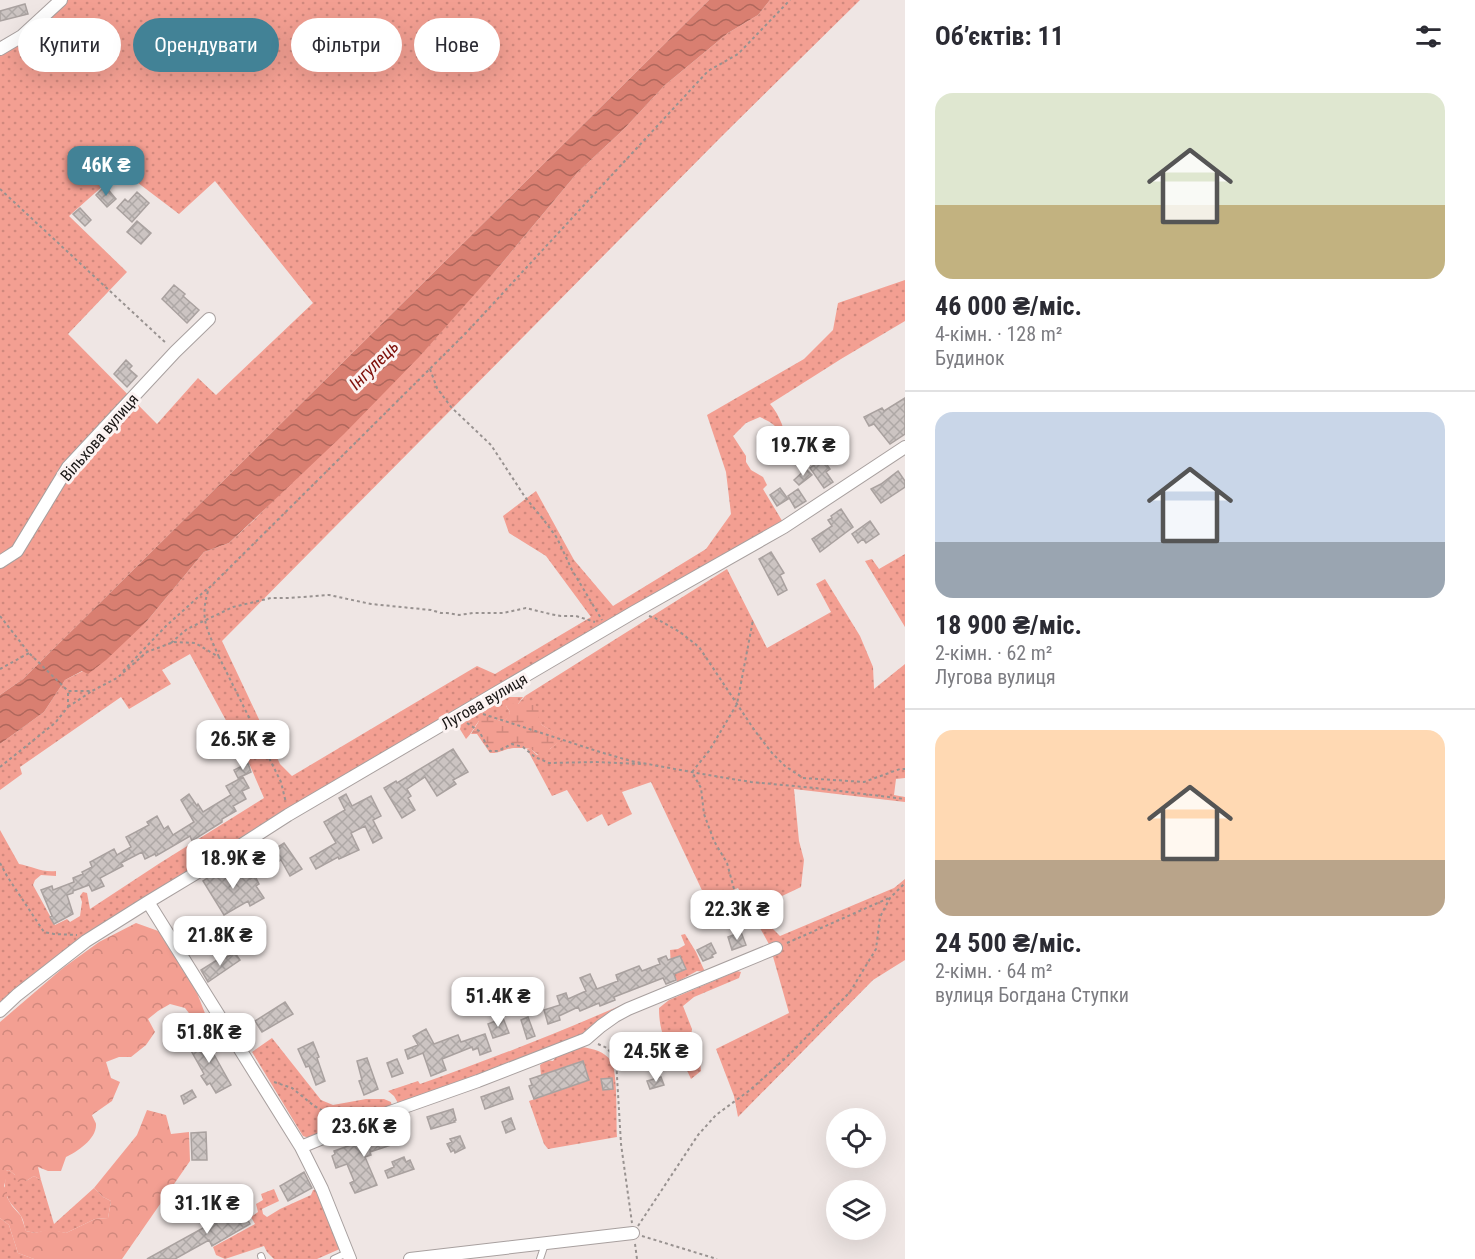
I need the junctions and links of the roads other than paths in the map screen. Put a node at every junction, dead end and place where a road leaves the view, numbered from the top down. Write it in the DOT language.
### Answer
graph roads {
  1 [pos="61,0"];
  2 [pos="0,49"];
  3 [pos="209,319"];
  4 [pos="905,447"];
  5 [pos="0,562"];
  6 [pos="148,902"];
  7 [pos="776,948"];
  8 [pos="0,1011"];
  9 [pos="301,1147"];
  10 [pos="633,1233"];
  11 [pos="545,1244"];
  12 [pos="349,1256"];
  13 [pos="334,1259"];
  14 [pos="410,1259"];
  15 [pos="540,1259"];
  1 -- 2 [label="street"];
  3 -- 5 [label="street, Вільхова вулиця"];
  4 -- 6 [label="street, Лугова вулиця"];
  6 -- 8 [label="street, Лугова вулиця"];
  6 -- 9 [label="street"];
  7 -- 9 [label="street"];
  9 -- 12 [label="street"];
  10 -- 11 [label="street"];
  11 -- 14 [label="street"];
  11 -- 15 [label="lane"];
  12 -- 13 [label="lane"];
}
